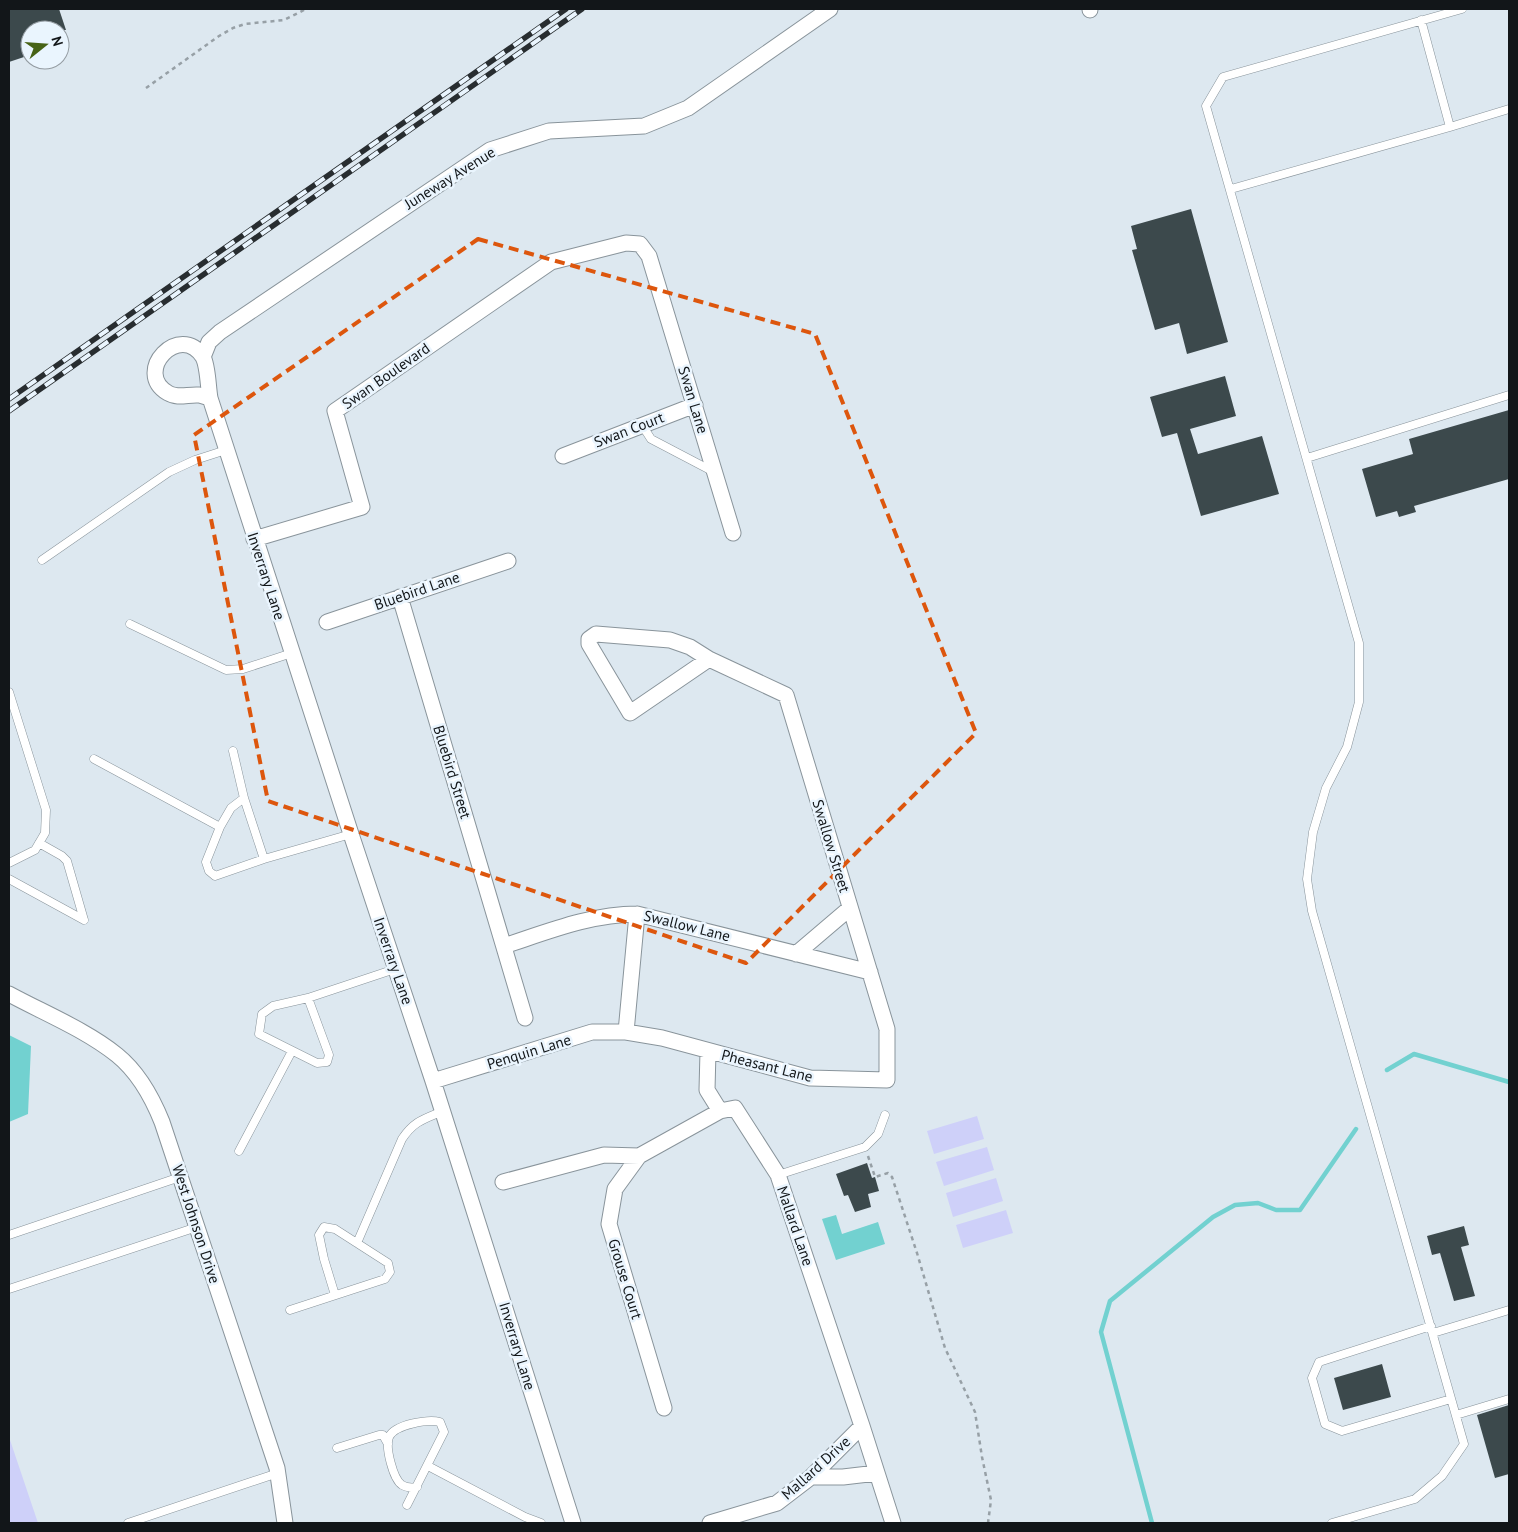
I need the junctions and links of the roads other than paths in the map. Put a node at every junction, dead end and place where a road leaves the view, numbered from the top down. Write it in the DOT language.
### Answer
graph roads {
  1 [pos="830,9"];
  2 [pos="1462,9"];
  3 [pos="1421,20"];
  4 [pos="1509,109"];
  5 [pos="1450,127"];
  6 [pos="1232,189"];
  7 [pos="512,289"];
  8 [pos="203,357"];
  9 [pos="1509,395"];
  10 [pos="210,398"];
  11 [pos="694,405"];
  12 [pos="642,425"];
  13 [pos="226,450"];
  14 [pos="563,456"];
  15 [pos="1307,458"];
  16 [pos="715,472"];
  17 [pos="733,532"];
  18 [pos="254,539"];
  19 [pos="42,560"];
  20 [pos="508,561"];
  21 [pos="400,597"];
  22 [pos="326,622"];
  23 [pos="130,624"];
  24 [pos="292,653"];
  25 [pos="709,659"];
  26 [pos="9,692"];
  27 [pos="233,751"];
  28 [pos="94,758"];
  29 [pos="244,798"];
  30 [pos="220,827"];
  31 [pos="351,834"];
  32 [pos="39,843"];
  33 [pos="264,859"];
  34 [pos="9,863"];
  35 [pos="9,879"];
  36 [pos="850,908"];
  37 [pos="637,914"];
  38 [pos="504,946"];
  39 [pos="796,954"];
  40 [pos="395,969"];
  41 [pos="870,972"];
  42 [pos="9,994"];
  43 [pos="308,998"];
  44 [pos="524,1018"];
  45 [pos="626,1032"];
  46 [pos="292,1051"];
  47 [pos="708,1051"];
  48 [pos="887,1080"];
  49 [pos="434,1081"];
  50 [pos="720,1110"];
  51 [pos="443,1111"];
  52 [pos="885,1115"];
  53 [pos="239,1151"];
  54 [pos="639,1156"];
  55 [pos="778,1175"];
  56 [pos="180,1177"];
  57 [pos="503,1182"];
  58 [pos="197,1227"];
  59 [pos="9,1235"];
  60 [pos="356,1243"];
  61 [pos="9,1289"];
  62 [pos="335,1295"];
  63 [pos="290,1310"];
  64 [pos="1509,1310"];
  65 [pos="1432,1329"];
  66 [pos="1451,1398"];
  67 [pos="1509,1398"];
  68 [pos="664,1408"];
  69 [pos="1456,1415"];
  70 [pos="862,1426"];
  71 [pos="388,1446"];
  72 [pos="337,1448"];
  73 [pos="428,1466"];
  74 [pos="278,1473"];
  75 [pos="877,1473"];
  76 [pos="810,1478"];
  77 [pos="417,1487"];
  78 [pos="407,1505"];
  79 [pos="128,1523"];
  80 [pos="285,1523"];
  81 [pos="541,1523"];
  82 [pos="573,1523"];
  83 [pos="710,1523"];
  84 [pos="893,1523"];
  85 [pos="1332,1523"];
  1 -- 8 [label="street, Juneway Avenue"];
  2 -- 3 [label="lane"];
  3 -- 5 [label="lane"];
  3 -- 6 [label="lane"];
  4 -- 5 [label="lane"];
  5 -- 6 [label="lane"];
  6 -- 15 [label="lane"];
  7 -- 11 [label="street, Swan Lane"];
  7 -- 18 [label="street, Swan Boulevard"];
  8 -- 10 [label="street, Inverrary Lane"];
  8 -- 10 [label="street"];
  9 -- 15 [label="lane"];
  10 -- 13 [label="street, Inverrary Lane"];
  11 -- 12 [label="street, Swan Court"];
  11 -- 16 [label="street, Swan Lane"];
  12 -- 14 [label="street, Swan Court"];
  12 -- 16 [label="lane"];
  13 -- 18 [label="street, Inverrary Lane"];
  13 -- 19 [label="lane"];
  15 -- 65 [label="lane"];
  16 -- 17 [label="street, Swan Lane"];
  18 -- 24 [label="street, Inverrary Lane"];
  20 -- 21 [label="street, Bluebird Lane"];
  21 -- 22 [label="street, Bluebird Lane"];
  21 -- 38 [label="street, Bluebird Street"];
  23 -- 24 [label="lane"];
  24 -- 31 [label="street, Inverrary Lane"];
  25 -- 25 [label="street, Swallow Street"];
  25 -- 36 [label="street, Swallow Street"];
  26 -- 32 [label="lane"];
  27 -- 29 [label="lane"];
  28 -- 30 [label="lane"];
  29 -- 30 [label="lane"];
  29 -- 33 [label="lane"];
  30 -- 33 [label="lane"];
  31 -- 33 [label="lane"];
  31 -- 40 [label="street, Inverrary Lane"];
  32 -- 34 [label="lane"];
  32 -- 35 [label="lane"];
  36 -- 39 [label="street"];
  36 -- 41 [label="street, Swallow Street"];
  37 -- 38 [label="street, Swallow Lane"];
  37 -- 39 [label="street, Swallow Lane"];
  37 -- 45 [label="street"];
  38 -- 44 [label="street, Bluebird Street"];
  39 -- 41 [label="street, Swallow Lane"];
  40 -- 43 [label="lane"];
  40 -- 49 [label="street, Inverrary Lane"];
  41 -- 48 [label="street, Swallow Street"];
  42 -- 56 [label="street, West Johnson Drive"];
  43 -- 46 [label="lane"];
  43 -- 46 [label="lane"];
  45 -- 47 [label="street, Penquin Lane"];
  45 -- 49 [label="street, Penquin Lane"];
  46 -- 53 [label="lane"];
  47 -- 48 [label="street, Pheasant Lane"];
  47 -- 50 [label="street"];
  49 -- 51 [label="street, Inverrary Lane"];
  50 -- 54 [label="street"];
  50 -- 55 [label="street, Mallard Lane"];
  51 -- 60 [label="lane"];
  51 -- 82 [label="street, Inverrary Lane"];
  52 -- 55 [label="lane"];
  54 -- 57 [label="street"];
  54 -- 68 [label="street, Grouse Court"];
  55 -- 70 [label="street, Mallard Lane"];
  56 -- 58 [label="street, West Johnson Drive"];
  56 -- 59 [label="lane"];
  58 -- 61 [label="lane"];
  58 -- 74 [label="street, West Johnson Drive"];
  60 -- 62 [label="lane"];
  60 -- 62 [label="lane"];
  62 -- 63 [label="lane"];
  64 -- 65 [label="lane"];
  65 -- 66 [label="lane"];
  65 -- 66 [label="lane"];
  66 -- 69 [label="lane"];
  67 -- 69 [label="lane"];
  69 -- 85 [label="lane"];
  70 -- 75 [label="street, Mallard Lane"];
  70 -- 76 [label="street, Mallard Drive"];
  71 -- 72 [label="lane"];
  71 -- 73 [label="lane"];
  71 -- 77 [label="lane"];
  73 -- 77 [label="lane"];
  73 -- 81 [label="lane"];
  74 -- 79 [label="lane"];
  74 -- 80 [label="street, West Johnson Drive"];
  75 -- 76 [label="street"];
  75 -- 84 [label="street, Mallard Lane"];
  76 -- 83 [label="street, Mallard Drive"];
  77 -- 78 [label="lane"];
}
